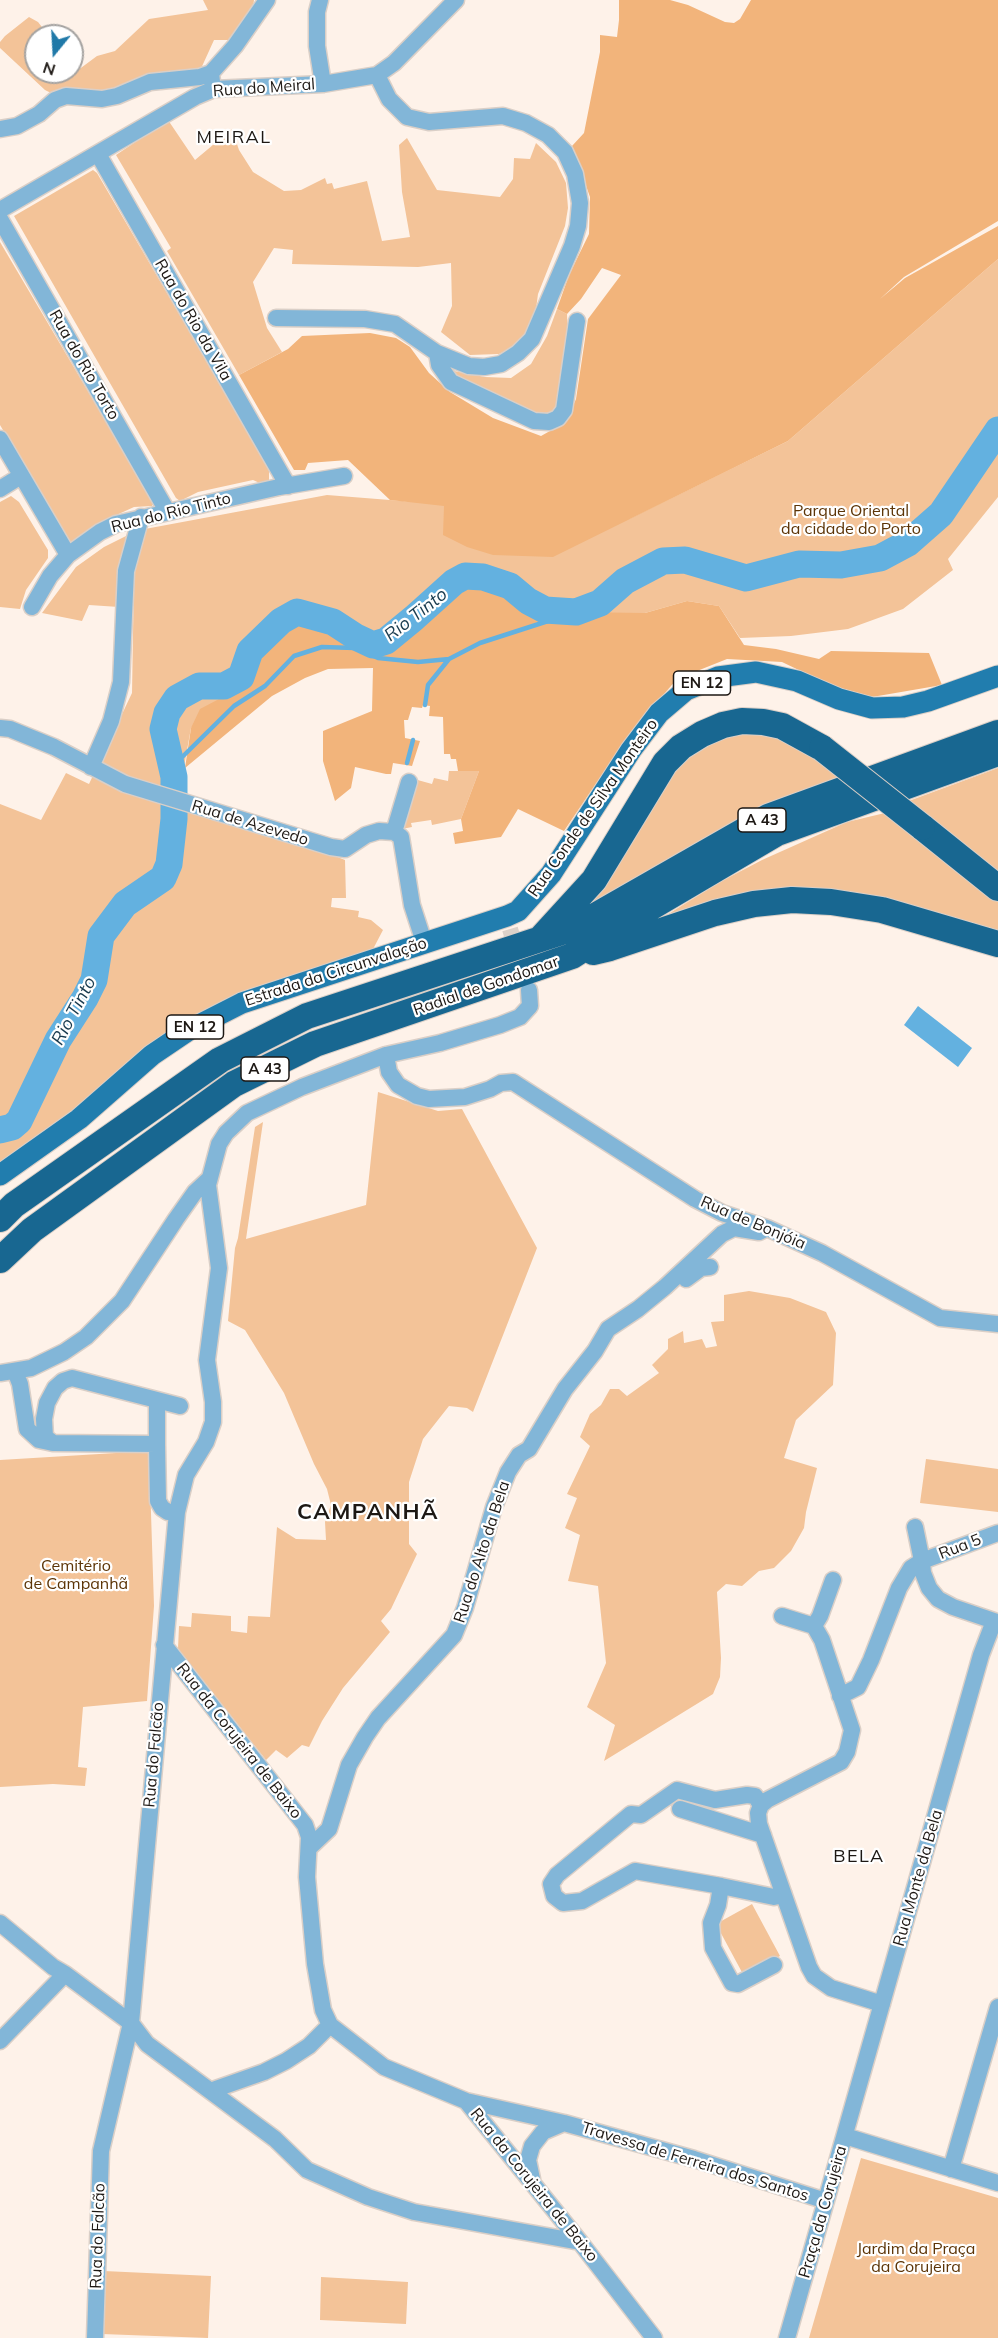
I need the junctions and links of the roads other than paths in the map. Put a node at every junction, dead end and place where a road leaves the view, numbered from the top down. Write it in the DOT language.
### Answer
graph roads {
  1 [pos="267,0"];
  2 [pos="320,0"];
  3 [pos="456,0"];
  4 [pos="377,75"];
  5 [pos="212,81"];
  6 [pos="323,84"];
  7 [pos="0,129"];
  8 [pos="98,154"];
  9 [pos="0,210"];
  10 [pos="0,219"];
  11 [pos="276,318"];
  12 [pos="577,321"];
  13 [pos="437,353"];
  14 [pos="0,439"];
  15 [pos="21,476"];
  16 [pos="344,476"];
  17 [pos="288,486"];
  18 [pos="0,489"];
  19 [pos="167,511"];
  20 [pos="141,517"];
  21 [pos="68,555"];
  22 [pos="32,607"];
  23 [pos="998,676"];
  24 [pos="0,728"];
  25 [pos="998,733"];
  26 [pos="998,753"];
  27 [pos="91,767"];
  28 [pos="409,782"];
  29 [pos="394,832"];
  30 [pos="998,888"];
  31 [pos="509,923"];
  32 [pos="542,938"];
  33 [pos="424,942"];
  34 [pos="998,944"];
  35 [pos="572,956"];
  36 [pos="529,990"];
  37 [pos="386,1054"];
  38 [pos="0,1174"];
  39 [pos="209,1179"];
  40 [pos="0,1219"];
  41 [pos="767,1228"];
  42 [pos="0,1260"];
  43 [pos="710,1267"];
  44 [pos="656,1294"];
  45 [pos="998,1324"];
  46 [pos="8,1372"];
  47 [pos="157,1400"];
  48 [pos="180,1407"];
  49 [pos="53,1443"];
  50 [pos="157,1444"];
  51 [pos="177,1512"];
  52 [pos="915,1527"];
  53 [pos="998,1533"];
  54 [pos="922,1561"];
  55 [pos="833,1580"];
  56 [pos="782,1616"];
  57 [pos="994,1621"];
  58 [pos="814,1626"];
  59 [pos="164,1645"];
  60 [pos="840,1696"];
  61 [pos="761,1805"];
  62 [pos="680,1809"];
  63 [pos="763,1835"];
  64 [pos="310,1847"];
  65 [pos="721,1886"];
  66 [pos="784,1895"];
  67 [pos="0,1923"];
  68 [pos="774,1965"];
  69 [pos="65,1974"];
  70 [pos="882,2004"];
  71 [pos="998,2007"];
  72 [pos="131,2023"];
  73 [pos="330,2025"];
  74 [pos="994,2030"];
  75 [pos="0,2041"];
  76 [pos="210,2091"];
  77 [pos="466,2101"];
  78 [pos="564,2123"];
  79 [pos="844,2136"];
  80 [pos="951,2169"];
  81 [pos="998,2183"];
  82 [pos="535,2186"];
  83 [pos="826,2202"];
  84 [pos="580,2242"];
  85 [pos="95,2338"];
  86 [pos="654,2338"];
  87 [pos="787,2338"];
  1 -- 5 [label="street"];
  2 -- 6 [label="street"];
  3 -- 4 [label="street, Rua do Meiral"];
  4 -- 6 [label="street, Rua do Meiral"];
  4 -- 13 [label="street"];
  5 -- 6 [label="street, Rua do Meiral"];
  5 -- 7 [label="street"];
  5 -- 8 [label="street, Rua do Meiral"];
  8 -- 9 [label="street, Rua do Meiral"];
  8 -- 17 [label="street, Rua do Rio da Vila"];
  10 -- 19 [label="street, Rua do Rio Torto"];
  11 -- 13 [label="street"];
  12 -- 13 [label="street"];
  14 -- 15 [label="street"];
  15 -- 18 [label="street"];
  15 -- 21 [label="street"];
  16 -- 17 [label="street, Rua do Rio Tinto"];
  17 -- 19 [label="street, Rua do Rio Tinto"];
  19 -- 20 [label="street, Rua do Rio Tinto"];
  20 -- 21 [label="street, Rua do Rio Tinto"];
  20 -- 27 [label="street"];
  21 -- 22 [label="street, Rua do Rio Tinto"];
  23 -- 31 [label="main road, Rua Conde de Silva Monteiro / EN 12"];
  24 -- 27 [label="street, Rua de Azevedo"];
  25 -- 32 [label="highway, Radial de Gondomar / A 43"];
  26 -- 35 [label="highway, Radial de Gondomar / A 43"];
  27 -- 29 [label="street, Rua de Azevedo"];
  28 -- 29 [label="street"];
  29 -- 33 [label="street"];
  30 -- 32 [label="highway, bridge"];
  31 -- 33 [label="main road, Estrada da Circunvalação / EN 12"];
  32 -- 40 [label="highway, Radial de Gondomar / A 43"];
  33 -- 38 [label="main road, Estrada da Circunvalação / EN 12"];
  34 -- 35 [label="highway"];
  35 -- 42 [label="highway, Radial de Gondomar / A 43"];
  36 -- 37 [label="street"];
  37 -- 39 [label="street"];
  37 -- 41 [label="street, Rua de Bonjóia"];
  39 -- 46 [label="street"];
  39 -- 51 [label="street, Rua do Falcão"];
  41 -- 44 [label="street, Rua do Alto da Bela"];
  41 -- 45 [label="street, Rua de Bonjóia"];
  43 -- 44 [label="street"];
  44 -- 64 [label="street, Rua do Alto da Bela"];
  46 -- 49 [label="street"];
  47 -- 48 [label="street"];
  47 -- 49 [label="street"];
  47 -- 50 [label="street"];
  49 -- 50 [label="street"];
  50 -- 51 [label="street"];
  51 -- 59 [label="street, Rua do Falcão"];
  52 -- 54 [label="street, Rua 5"];
  53 -- 54 [label="street, Rua 5"];
  54 -- 57 [label="street, Rua 5"];
  54 -- 60 [label="street"];
  55 -- 58 [label="street"];
  56 -- 58 [label="street"];
  57 -- 70 [label="street, Rua Monte da Bela"];
  58 -- 60 [label="street"];
  59 -- 64 [label="street, Rua da Corujeira de Baixo"];
  59 -- 72 [label="street, Rua do Falcão"];
  60 -- 61 [label="street"];
  61 -- 63 [label="street"];
  61 -- 65 [label="street"];
  62 -- 63 [label="street"];
  63 -- 66 [label="street"];
  64 -- 73 [label="street, Rua da Corujeira de Baixo"];
  65 -- 66 [label="street"];
  65 -- 68 [label="street"];
  66 -- 70 [label="street"];
  67 -- 69 [label="street"];
  69 -- 72 [label="street"];
  69 -- 75 [label="street"];
  70 -- 79 [label="street, Rua Monte da Bela"];
  71 -- 74 [label="street"];
  72 -- 76 [label="street"];
  72 -- 85 [label="street, Rua do Falcão"];
  73 -- 76 [label="street"];
  73 -- 77 [label="street, Rua da Corujeira de Baixo"];
  74 -- 80 [label="street"];
  76 -- 84 [label="street"];
  77 -- 78 [label="street, Travessa de Ferreira dos Santos"];
  77 -- 82 [label="street, Rua da Corujeira de Baixo"];
  78 -- 82 [label="street, Travessa de Ferreira dos Santos"];
  78 -- 83 [label="street, Travessa de Ferreira dos Santos"];
  79 -- 80 [label="street, Praça da Corujeira"];
  79 -- 83 [label="street, Praça da Corujeira"];
  80 -- 81 [label="street, Praça da Corujeira"];
  82 -- 84 [label="street, Rua da Corujeira de Baixo"];
  83 -- 87 [label="street, Praça da Corujeira"];
  84 -- 86 [label="street, Rua da Corujeira de Baixo"];
}
